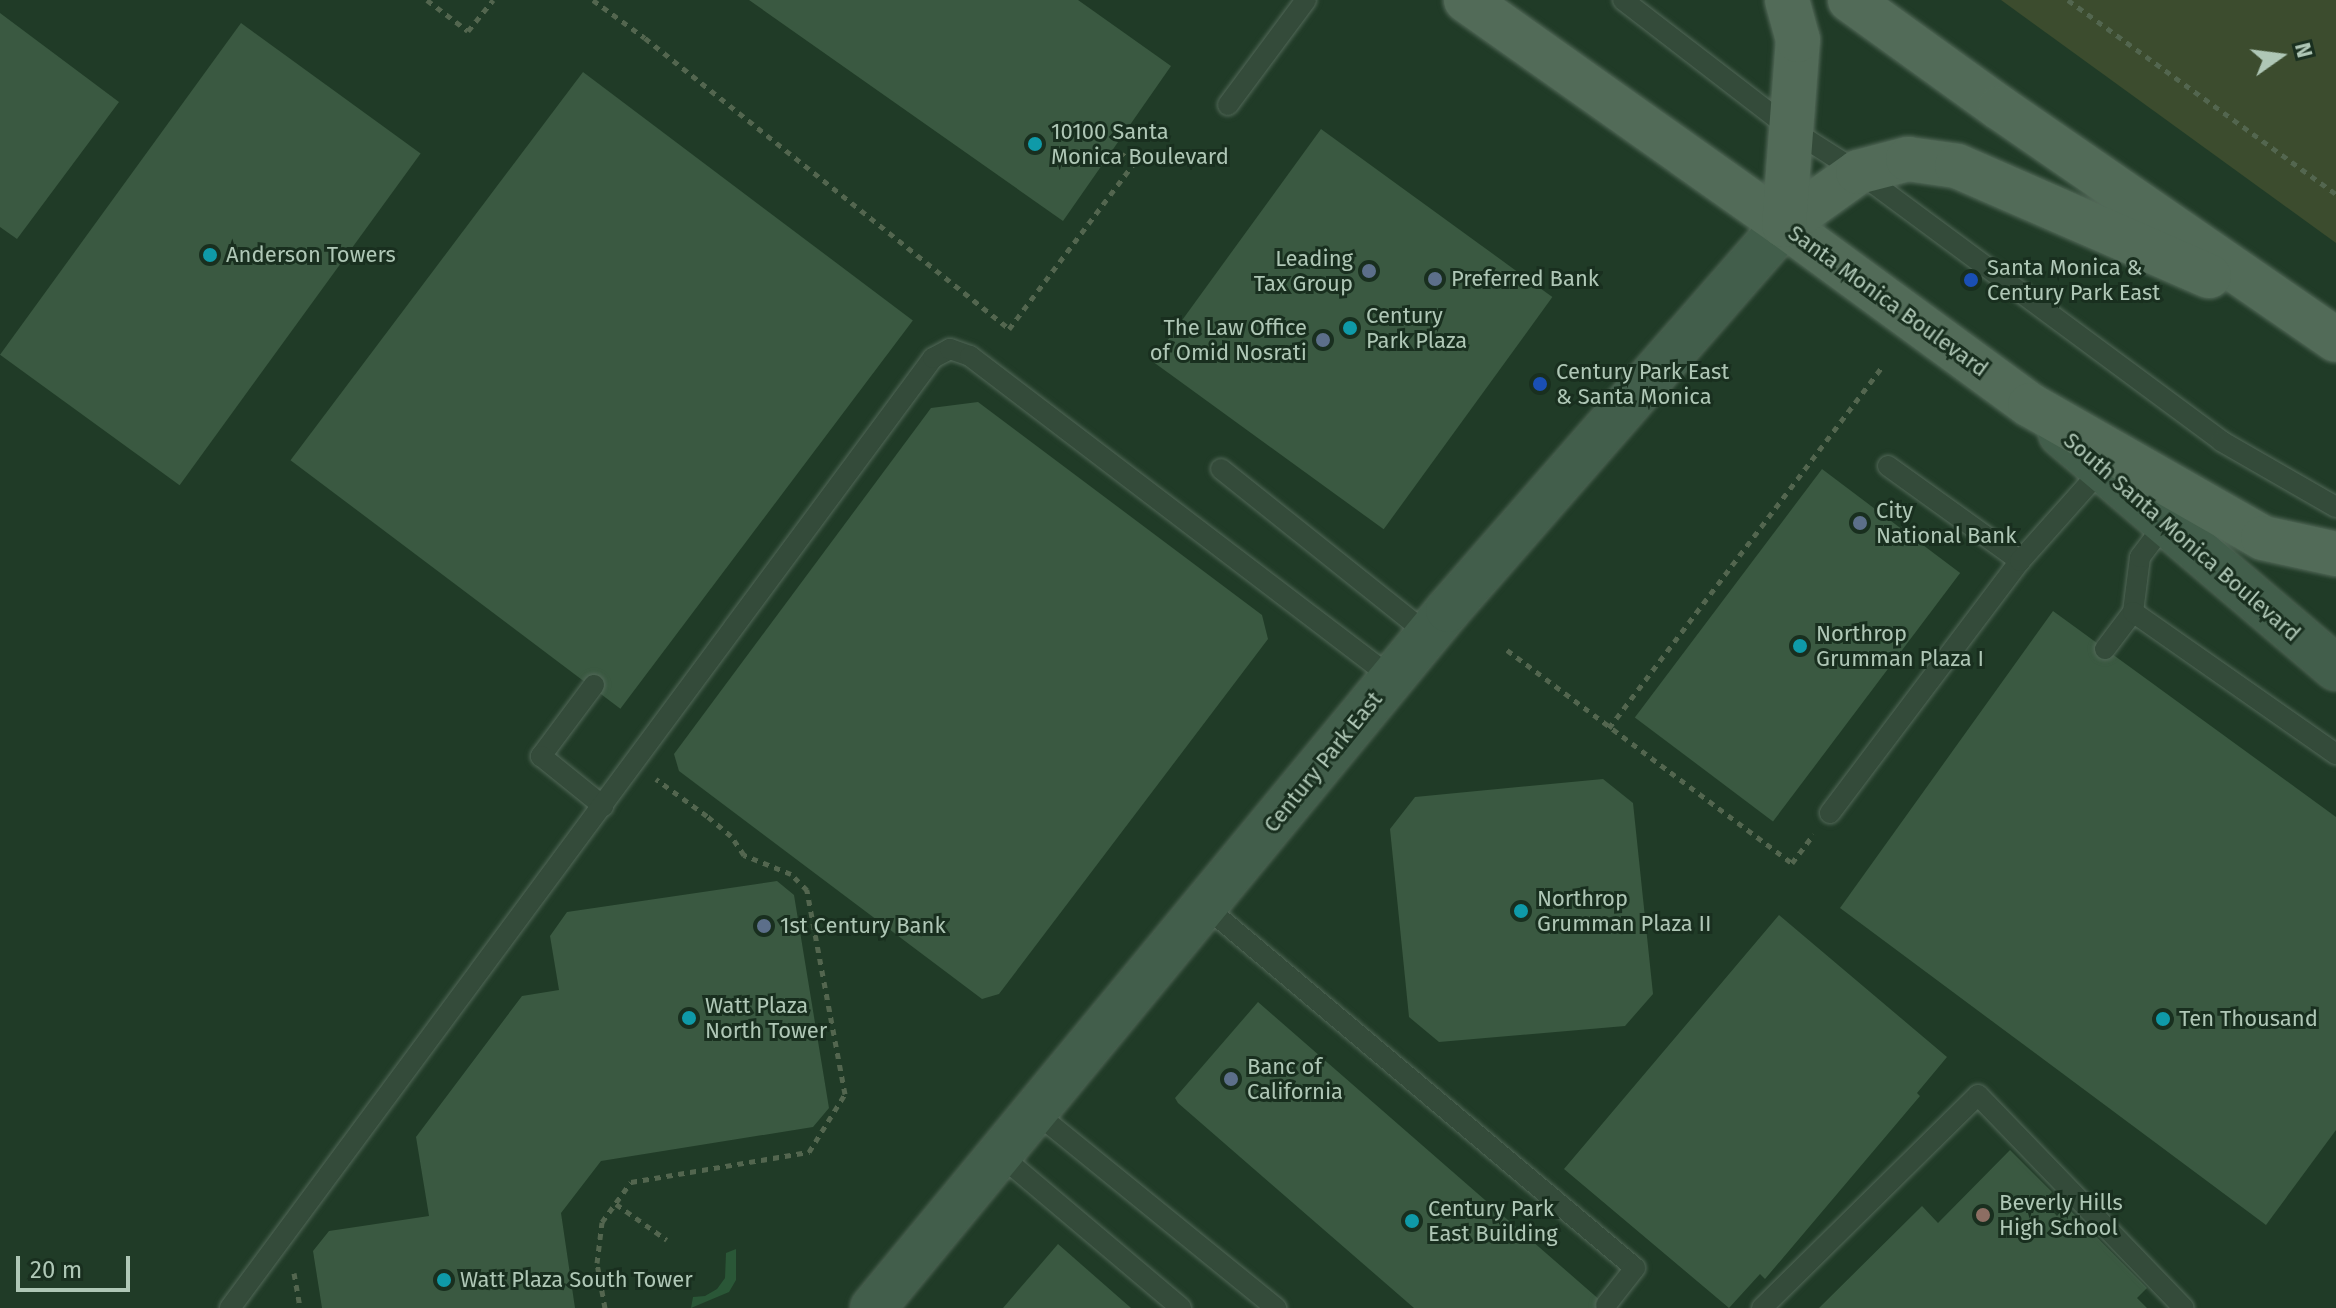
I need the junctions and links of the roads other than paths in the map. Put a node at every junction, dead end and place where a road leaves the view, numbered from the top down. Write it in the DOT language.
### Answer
graph roads {
  1 [pos="1306,0"];
  2 [pos="1466,0"];
  3 [pos="1623,0"];
  4 [pos="1787,0"];
  5 [pos="1850,0"];
  6 [pos="1228,105"];
  7 [pos="1792,130"];
  8 [pos="1858,172"];
  9 [pos="1784,225"];
  10 [pos="2320,328"];
  11 [pos="2030,405"];
  12 [pos="1888,466"];
  13 [pos="1221,469"];
  14 [pos="2101,470"];
  15 [pos="2336,507"];
  16 [pos="2165,524"];
  17 [pos="2336,554"];
  18 [pos="2020,561"];
  19 [pos="2133,612"];
  20 [pos="1428,634"];
  21 [pos="2105,649"];
  22 [pos="2336,668"];
  23 [pos="1392,678"];
  24 [pos="594,685"];
  25 [pos="2336,754"];
  26 [pos="603,806"];
  27 [pos="1830,813"];
  28 [pos="1205,906"];
  29 [pos="1035,1112"];
  30 [pos="1000,1155"];
  31 [pos="1606,1305"];
  32 [pos="230,1308"];
  33 [pos="873,1308"];
  34 [pos="1181,1308"];
  35 [pos="1276,1308"];
  36 [pos="1762,1308"];
  37 [pos="2184,1308"];
  1 -- 6 [label="lane"];
  2 -- 9 [label="main road, Santa Monica Boulevard"];
  3 -- 7 [label="lane"];
  4 -- 7 [label="main road"];
  5 -- 10 [label="main road"];
  7 -- 8 [label="lane"];
  7 -- 9 [label="main road"];
  8 -- 9 [label="main road"];
  8 -- 10 [label="main road"];
  8 -- 15 [label="lane"];
  9 -- 11 [label="main road, Santa Monica Boulevard"];
  9 -- 20 [label="main road, Century Park East"];
  11 -- 14 [label="main road, South Santa Monica Boulevard"];
  11 -- 17 [label="main road, Santa Monica Boulevard"];
  12 -- 18 [label="lane"];
  13 -- 20 [label="lane"];
  14 -- 16 [label="main road, South Santa Monica Boulevard"];
  14 -- 18 [label="lane"];
  16 -- 19 [label="lane"];
  16 -- 22 [label="main road, South Santa Monica Boulevard"];
  18 -- 27 [label="lane"];
  19 -- 21 [label="lane"];
  19 -- 25 [label="lane"];
  20 -- 23 [label="main road, Century Park East"];
  23 -- 26 [label="lane"];
  23 -- 28 [label="main road, Century Park East"];
  24 -- 26 [label="lane"];
  26 -- 32 [label="lane"];
  28 -- 29 [label="main road, Century Park East"];
  28 -- 31 [label="lane"];
  29 -- 30 [label="main road, Century Park East"];
  29 -- 35 [label="lane"];
  30 -- 33 [label="main road, Century Park East"];
  30 -- 34 [label="lane"];
  36 -- 37 [label="lane"];
}
